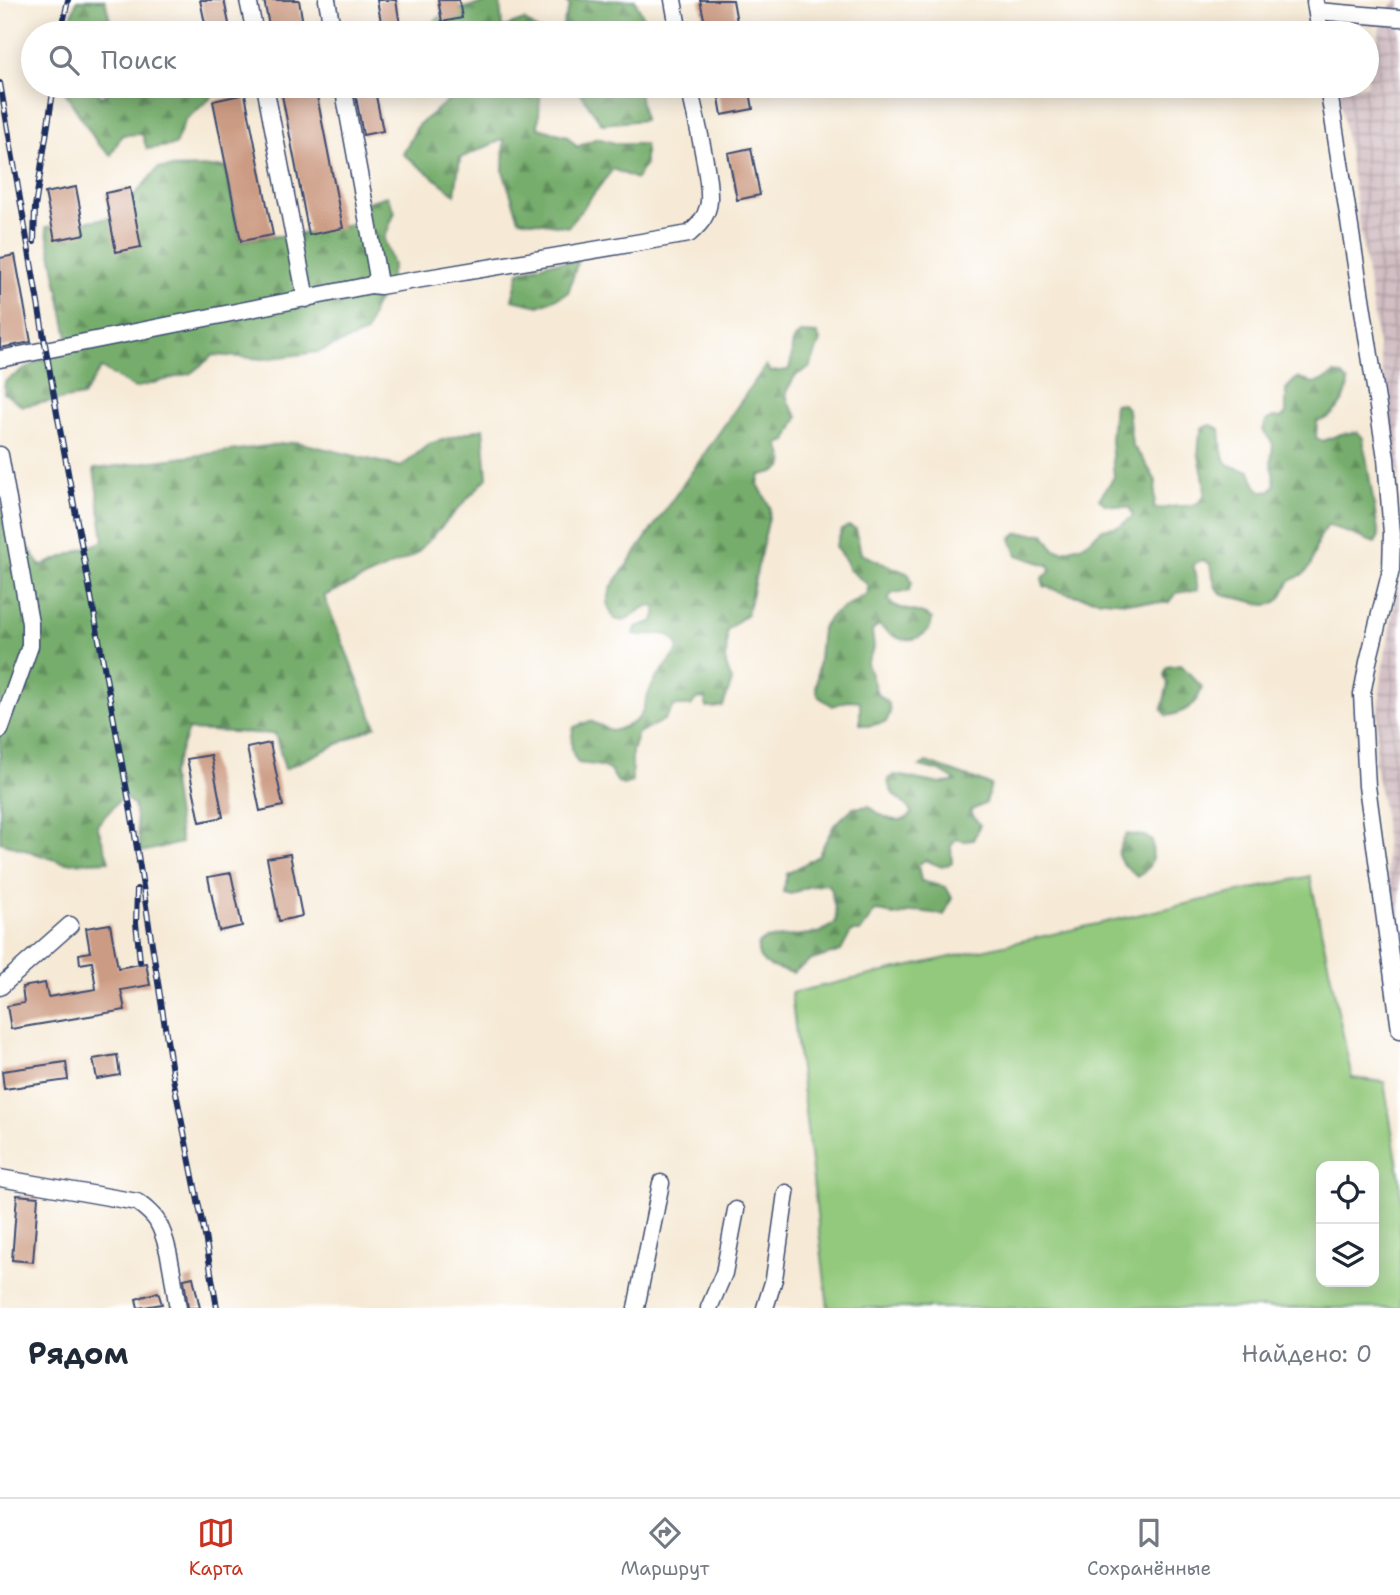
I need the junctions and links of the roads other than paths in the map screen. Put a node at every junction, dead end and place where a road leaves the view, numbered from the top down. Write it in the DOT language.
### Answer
graph roads {
  1 [pos="248,0"];
  2 [pos="327,0"];
  3 [pos="673,0"];
  4 [pos="1316,5"];
  5 [pos="1400,19"];
  6 [pos="252,21"];
  7 [pos="331,21"];
  8 [pos="677,21"];
  9 [pos="267,98"];
  10 [pos="345,98"];
  11 [pos="691,98"];
  12 [pos="1330,98"];
  13 [pos="371,285"];
  14 [pos="306,299"];
  15 [pos="0,359"];
  16 [pos="0,455"];
  17 [pos="0,730"];
  18 [pos="70,925"];
  19 [pos="0,988"];
  20 [pos="1400,1030"];
  21 [pos="0,1178"];
  22 [pos="661,1183"];
  23 [pos="786,1193"];
  24 [pos="736,1210"];
  25 [pos="178,1308"];
  26 [pos="636,1308"];
  27 [pos="709,1308"];
  28 [pos="765,1308"];
  1 -- 6 [label="street"];
  2 -- 7 [label="street"];
  3 -- 8 [label="street"];
  4 -- 5 [label="street"];
  9 -- 14 [label="street"];
  10 -- 13 [label="street"];
  11 -- 13 [label="street"];
  12 -- 20 [label="street"];
  13 -- 14 [label="street"];
  14 -- 15 [label="street"];
  16 -- 17 [label="street"];
  18 -- 19 [label="street"];
  21 -- 25 [label="street"];
  22 -- 26 [label="street"];
  23 -- 28 [label="street"];
  24 -- 27 [label="street"];
}
